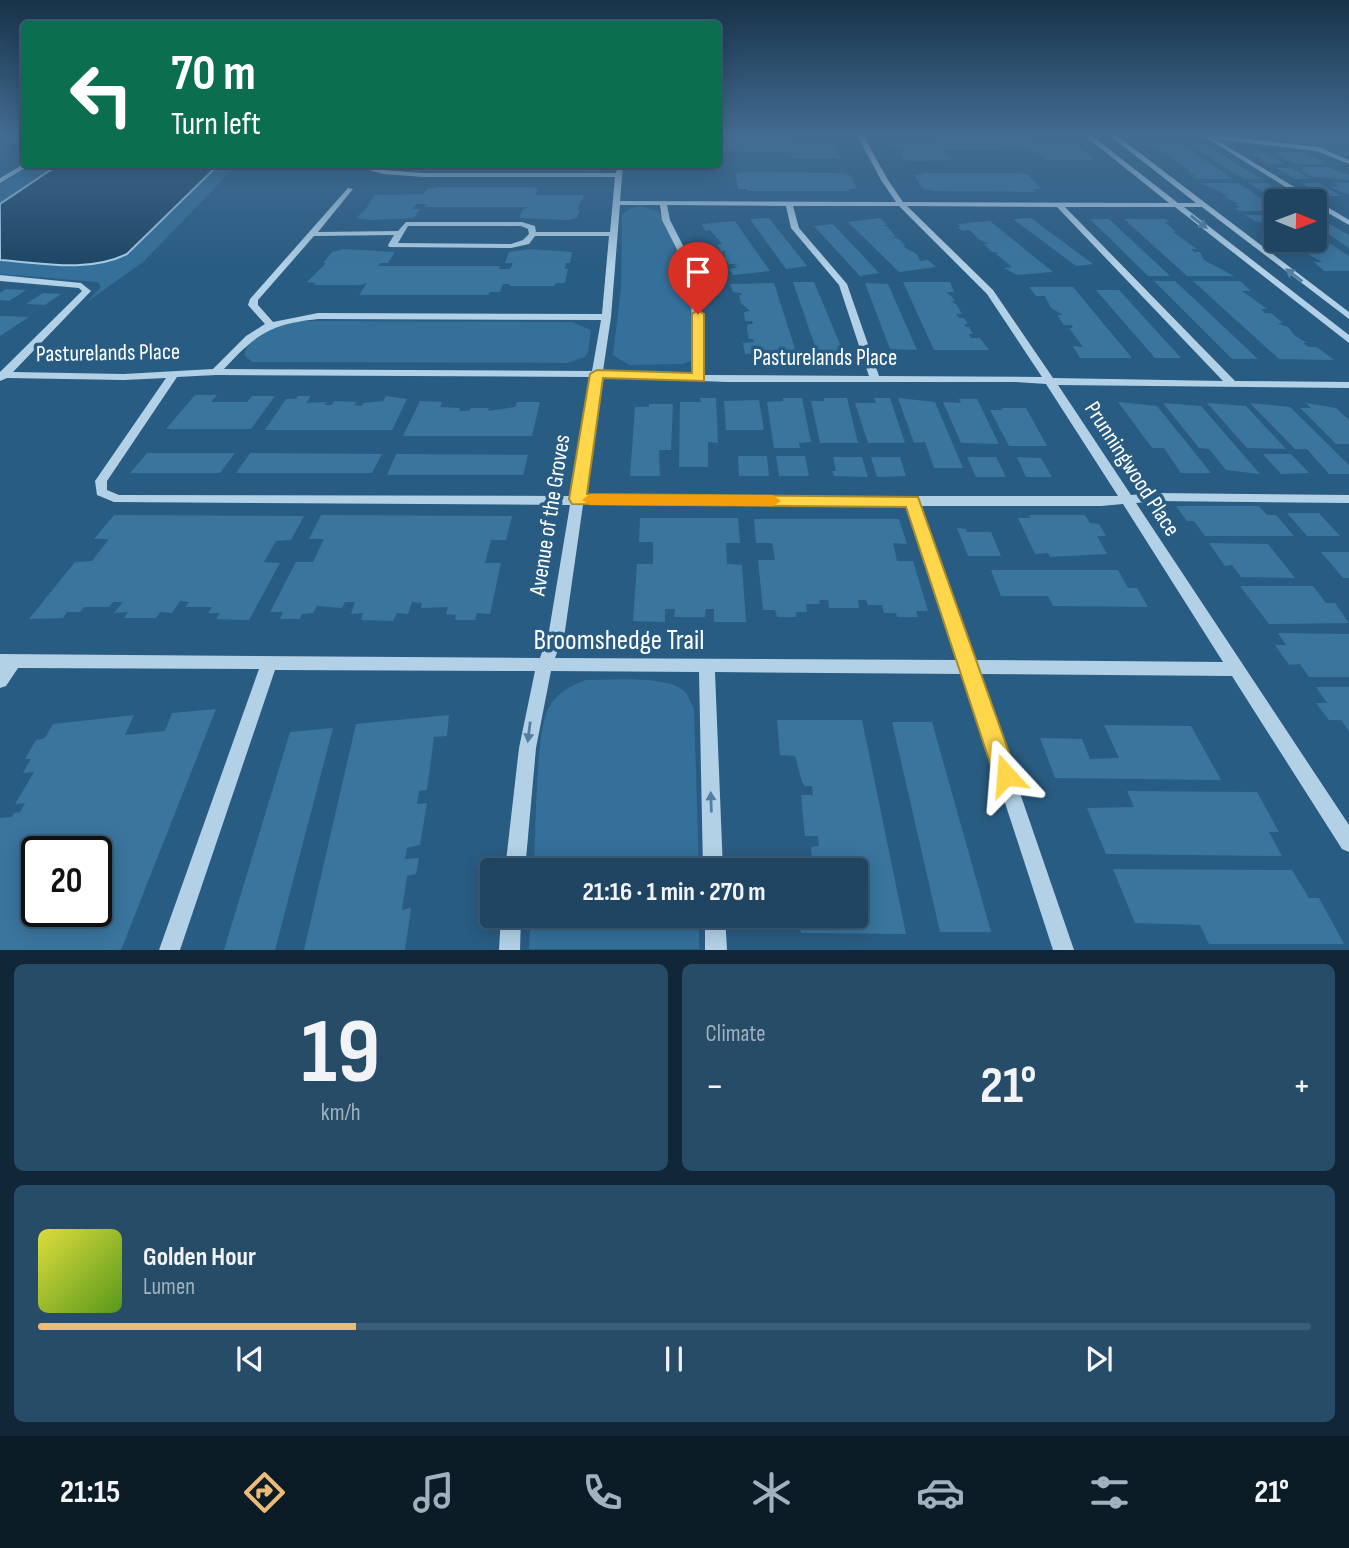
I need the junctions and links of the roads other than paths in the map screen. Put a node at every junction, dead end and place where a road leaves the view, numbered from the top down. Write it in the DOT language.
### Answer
graph roads {
  1 [pos="618,179"];
  2 [pos="886,179"];
  3 [pos="1145,179"];
  4 [pos="1168,179"];
  5 [pos="1276,179"];
  6 [pos="350,189"];
  7 [pos="1292,189"];
  8 [pos="615,203"];
  9 [pos="663,203"];
  10 [pos="789,204"];
  11 [pos="901,205"];
  12 [pos="1059,205"];
  13 [pos="1178,205"];
  14 [pos="1201,205"];
  15 [pos="1327,210"];
  16 [pos="1349,223"];
  17 [pos="400,233"];
  18 [pos="312,234"];
  19 [pos="533,234"];
  20 [pos="614,234"];
  21 [pos="0,278"];
  22 [pos="1349,316"];
  23 [pos="606,317"];
  24 [pos="270,324"];
  25 [pos="1349,340"];
  26 [pos="216,372"];
  27 [pos="597,374"];
  28 [pos="173,375"];
  29 [pos="1,376"];
  30 [pos="699,378"];
  31 [pos="875,379"];
  32 [pos="1050,381"];
  33 [pos="1232,384"];
  34 [pos="1349,385"];
  35 [pos="578,499"];
  36 [pos="1126,499"];
  37 [pos="912,501"];
  38 [pos="1346,502"];
  39 [pos="7,662"];
  40 [pos="269,664"];
  41 [pos="544,666"];
  42 [pos="707,667"];
  43 [pos="970,668"];
  44 [pos="1238,670"];
  45 [pos="0,681"];
  46 [pos="1349,842"];
  47 [pos="516,858"];
  48 [pos="713,858"];
  49 [pos="510,928"];
  50 [pos="715,928"];
  51 [pos="169,950"];
  52 [pos="509,950"];
  53 [pos="716,950"];
  54 [pos="1064,950"];
  1 -- 8 [label="street, Avenue of the Groves"];
  2 -- 11 [label="street, Prunningwood Place"];
  3 -- 13 [label="street"];
  4 -- 14 [label="street"];
  5 -- 7 [label="street"];
  6 -- 18 [label="street"];
  8 -- 9 [label="street"];
  8 -- 20 [label="street, Avenue of the Groves"];
  9 -- 10 [label="street"];
  9 -- 30 [label="street"];
  10 -- 11 [label="street"];
  10 -- 31 [label="lane"];
  11 -- 12 [label="street"];
  11 -- 32 [label="street, Prunningwood Place"];
  12 -- 13 [label="street"];
  12 -- 33 [label="street"];
  13 -- 14 [label="street"];
  13 -- 25 [label="street, one-way"];
  22 -- 14 [label="street, one-way"];
  15 -- 16 [label="street"];
  17 -- 18 [label="street"];
  17 -- 19 [label="street"];
  17 -- 19 [label="street"];
  18 -- 24 [label="lane"];
  19 -- 20 [label="street"];
  20 -- 23 [label="street, Avenue of the Groves"];
  21 -- 29 [label="street"];
  23 -- 24 [label="street"];
  23 -- 27 [label="street, Avenue of the Groves"];
  24 -- 26 [label="street"];
  26 -- 27 [label="street, Pasturelands Place"];
  26 -- 28 [label="street, Pasturelands Place"];
  27 -- 30 [label="street, Pasturelands Place"];
  27 -- 35 [label="street, Avenue of the Groves"];
  28 -- 29 [label="street, Pasturelands Place"];
  28 -- 35 [label="street"];
  30 -- 31 [label="street, Pasturelands Place"];
  31 -- 32 [label="street, Pasturelands Place"];
  32 -- 33 [label="street, Pasturelands Place"];
  32 -- 36 [label="street, Prunningwood Place"];
  33 -- 34 [label="street, Pasturelands Place"];
  35 -- 37 [label="street"];
  35 -- 41 [label="street, Avenue of the Groves"];
  36 -- 37 [label="street"];
  36 -- 38 [label="street"];
  36 -- 44 [label="street, Prunningwood Place"];
  37 -- 43 [label="street"];
  39 -- 40 [label="street, Broomshedge Trail"];
  39 -- 45 [label="street"];
  40 -- 41 [label="street, Broomshedge Trail"];
  40 -- 51 [label="street"];
  41 -- 42 [label="street, Broomshedge Trail"];
  41 -- 47 [label="street, Avenue of the Groves, one-way"];
  42 -- 43 [label="street, Broomshedge Trail"];
  48 -- 42 [label="street, one-way"];
  43 -- 44 [label="street, Broomshedge Trail"];
  43 -- 54 [label="street"];
  44 -- 46 [label="street, Prunningwood Place"];
  49 -- 52 [label="street"];
  50 -- 53 [label="street"];
}
